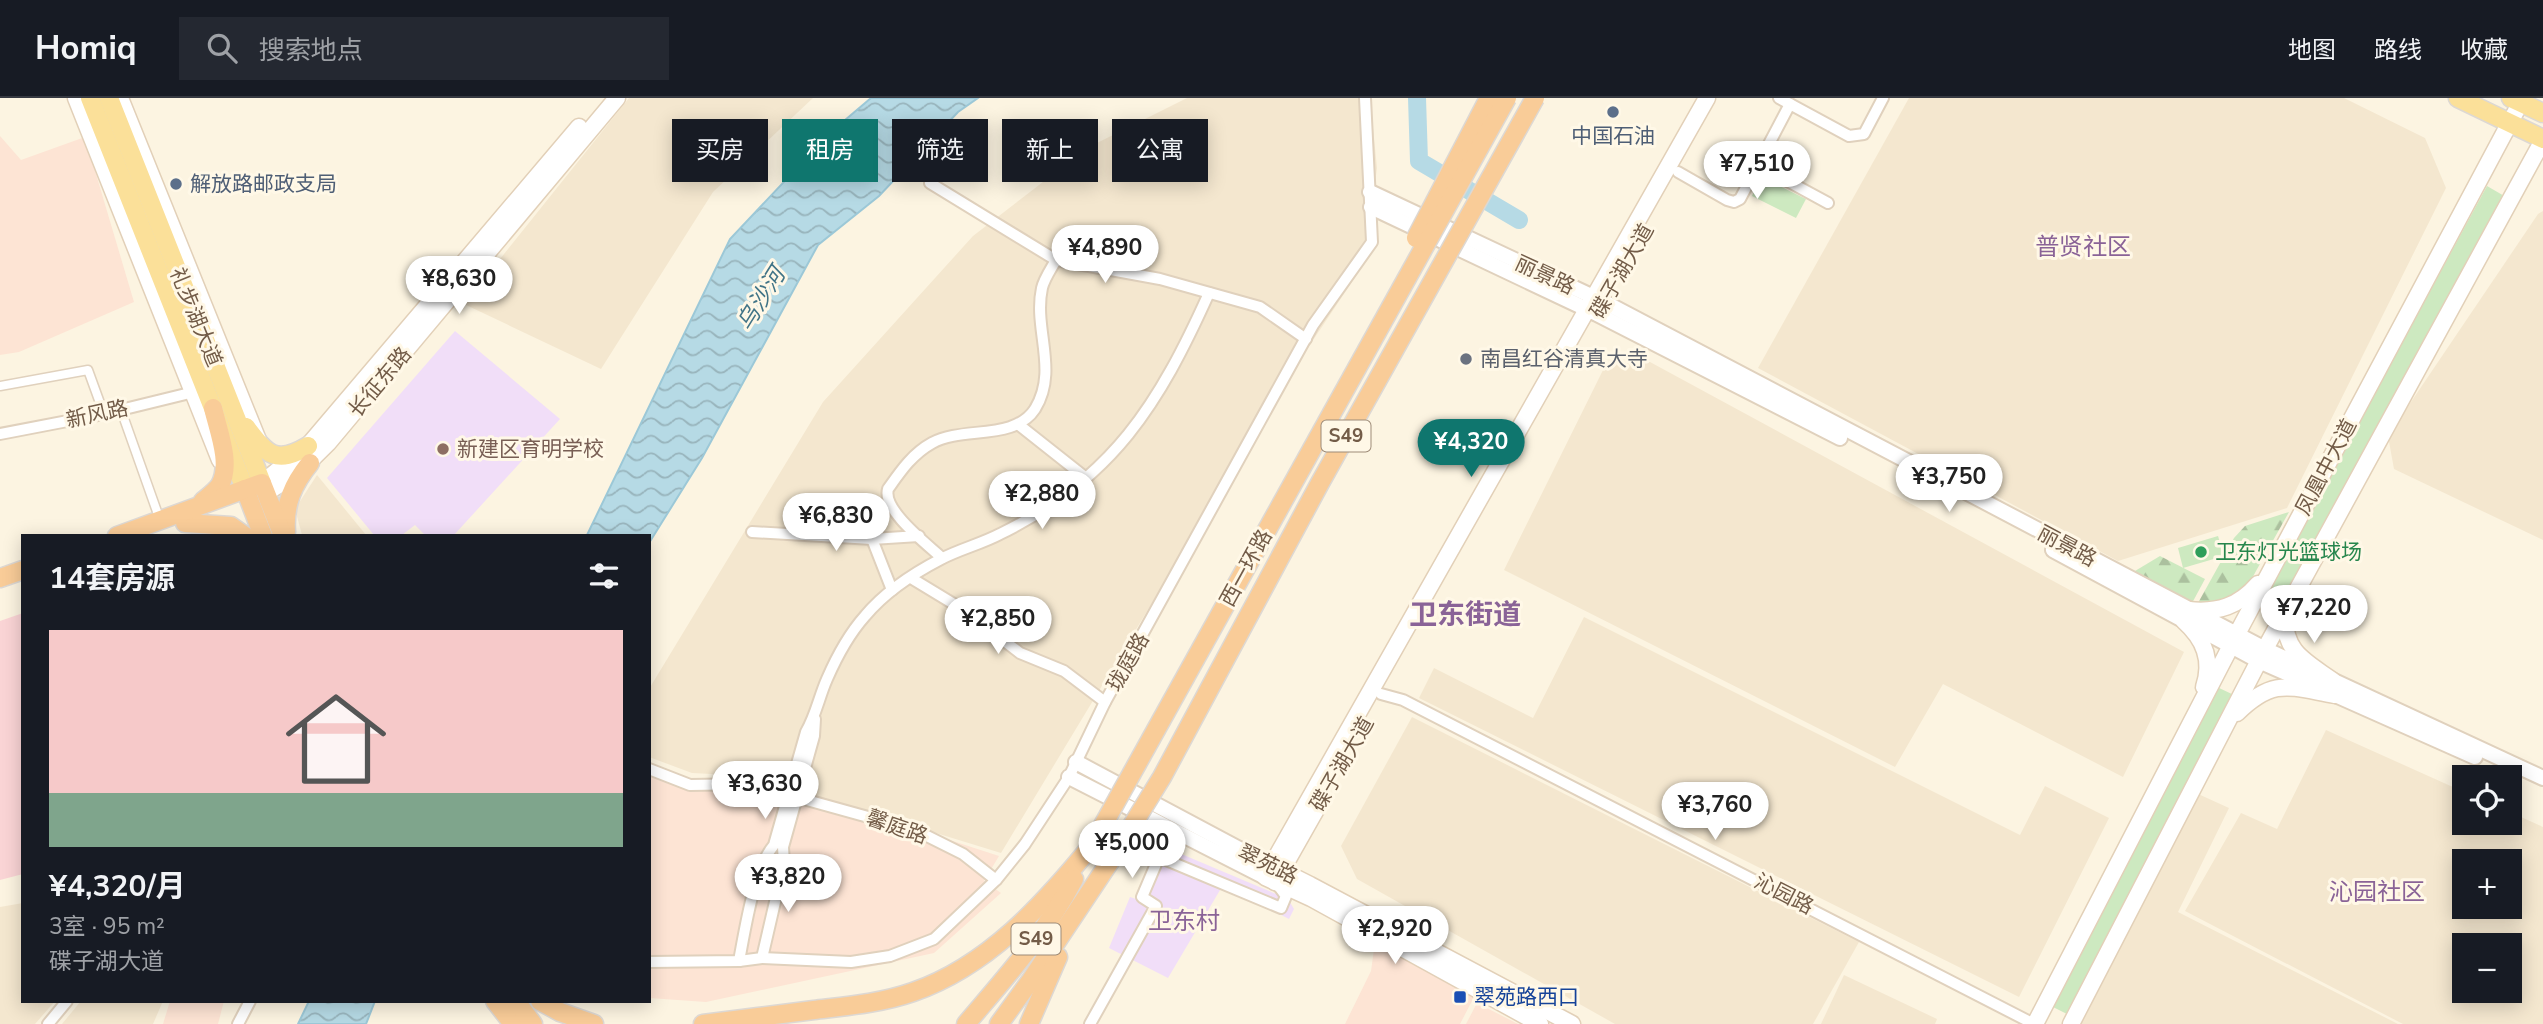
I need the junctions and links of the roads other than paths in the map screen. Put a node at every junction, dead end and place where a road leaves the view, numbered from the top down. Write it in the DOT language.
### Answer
graph roads {
  1 [pos="76,98"];
  2 [pos="90,98"];
  3 [pos="109,98"];
  4 [pos="120,98"];
  5 [pos="604,98"];
  6 [pos="617,98"];
  7 [pos="1365,98"];
  8 [pos="1489,98"];
  9 [pos="1507,98"];
  10 [pos="1535,98"];
  11 [pos="1707,98"];
  12 [pos="1720,98"];
  13 [pos="1883,98"];
  14 [pos="2458,98"];
  15 [pos="2518,99"];
  16 [pos="1784,101"];
  17 [pos="2543,113"];
  18 [pos="2509,123"];
  19 [pos="2543,139"];
  20 [pos="1758,166"];
  21 [pos="1678,172"];
  22 [pos="930,183"];
  23 [pos="1370,200"];
  24 [pos="1828,203"];
  25 [pos="1056,260"];
  26 [pos="1209,293"];
  27 [pos="1596,306"];
  28 [pos="1306,339"];
  29 [pos="1357,369"];
  30 [pos="0,386"];
  31 [pos="194,392"];
  32 [pos="222,406"];
  33 [pos="121,410"];
  34 [pos="104,414"];
  35 [pos="1019,425"];
  36 [pos="0,434"];
  37 [pos="260,445"];
  38 [pos="309,454"];
  39 [pos="224,471"];
  40 [pos="1087,478"];
  41 [pos="256,491"];
  42 [pos="197,506"];
  43 [pos="185,523"];
  44 [pos="155,528"];
  45 [pos="752,532"];
  46 [pos="126,534"];
  47 [pos="242,534"];
  48 [pos="263,534"];
  49 [pos="284,534"];
  50 [pos="285,534"];
  51 [pos="919,536"];
  52 [pos="872,539"];
  53 [pos="942,558"];
  54 [pos="2275,563"];
  55 [pos="21,571"];
  56 [pos="0,578"];
  57 [pos="911,578"];
  58 [pos="21,583"];
  59 [pos="0,590"];
  60 [pos="892,590"];
  61 [pos="2285,612"];
  62 [pos="2187,615"];
  63 [pos="2234,640"];
  64 [pos="2262,655"];
  65 [pos="2334,688"];
  66 [pos="1381,694"];
  67 [pos="1105,702"];
  68 [pos="2192,721"];
  69 [pos="2228,722"];
  70 [pos="1076,762"];
  71 [pos="651,770"];
  72 [pos="1069,777"];
  73 [pos="2543,778"];
  74 [pos="2543,787"];
  75 [pos="792,795"];
  76 [pos="1092,845"];
  77 [pos="1109,863"];
  78 [pos="1273,874"];
  79 [pos="996,880"];
  80 [pos="762,958"];
  81 [pos="739,961"];
  82 [pos="651,962"];
  83 [pos="65,1003"];
  84 [pos="249,1003"];
  85 [pos="488,1003"];
  86 [pos="497,1003"];
  87 [pos="517,1003"];
  88 [pos="544,1003"];
  89 [pos="48,1024"];
  90 [pos="238,1024"];
  91 [pos="495,1024"];
  92 [pos="513,1024"];
  93 [pos="533,1024"];
  94 [pos="594,1024"];
  95 [pos="703,1024"];
  96 [pos="966,1024"];
  97 [pos="999,1024"];
  98 [pos="1029,1024"];
  99 [pos="1090,1024"];
  100 [pos="1540,1024"];
  101 [pos="1572,1024"];
  102 [pos="2035,1024"];
  103 [pos="2071,1024"];
  1 -- 31 [label="main road"];
  2 -- 32 [label="main road, 礼步湖大道"];
  3 -- 32 [label="main road, 礼步湖大道"];
  4 -- 37 [label="main road"];
  5 -- 38 [label="main road, 长征东路"];
  6 -- 38 [label="main road, 长征东路"];
  7 -- 23 [label="street, 珑庭路"];
  8 -- 29 [label="highway, bridge"];
  9 -- 29 [label="highway, 西一环路 / S49, bridge"];
  10 -- 77 [label="highway, 西一环路 / S49, bridge"];
  11 -- 27 [label="main road, 碟子湖大道"];
  12 -- 21 [label="main road, 碟子湖大道"];
  13 -- 16 [label="street"];
  14 -- 18 [label="main road"];
  15 -- 17 [label="main road"];
  15 -- 18 [label="main road, 凤凰中大道"];
  16 -- 20 [label="street"];
  18 -- 19 [label="main road"];
  18 -- 54 [label="main road, 凤凰中大道"];
  19 -- 61 [label="main road, 凤凰中大道"];
  20 -- 21 [label="street"];
  20 -- 24 [label="street"];
  21 -- 27 [label="main road, 碟子湖大道"];
  22 -- 25 [label="street"];
  23 -- 27 [label="street, 丽景路"];
  23 -- 28 [label="street, 珑庭路"];
  25 -- 26 [label="street"];
  25 -- 35 [label="street"];
  26 -- 28 [label="street"];
  26 -- 40 [label="street"];
  27 -- 62 [label="street, 丽景路"];
  27 -- 66 [label="main road, 碟子湖大道"];
  27 -- 78 [label="main road, 碟子湖大道"];
  28 -- 67 [label="street, 珑庭路"];
  29 -- 76 [label="highway, 西一环路 / S49, bridge"];
  30 -- 34 [label="street"];
  31 -- 33 [label="street, 新风路"];
  31 -- 39 [label="main road"];
  32 -- 37 [label="main road"];
  32 -- 39 [label="highway"];
  32 -- 41 [label="main road, 礼步湖大道"];
  33 -- 34 [label="street, 新风路"];
  33 -- 44 [label="street"];
  34 -- 36 [label="street, 新风路"];
  35 -- 40 [label="street"];
  35 -- 51 [label="street"];
  37 -- 38 [label="main road"];
  38 -- 41 [label="main road, 长征东路"];
  38 -- 50 [label="highway"];
  39 -- 42 [label="highway"];
  40 -- 53 [label="street"];
  41 -- 42 [label="highway"];
  41 -- 43 [label="highway"];
  41 -- 48 [label="highway, 礼步湖大道"];
  41 -- 49 [label="highway, 礼步湖大道"];
  42 -- 44 [label="highway"];
  43 -- 44 [label="highway"];
  43 -- 47 [label="highway"];
  44 -- 46 [label="highway"];
  45 -- 52 [label="street"];
  51 -- 52 [label="street"];
  51 -- 53 [label="street"];
  52 -- 60 [label="street"];
  53 -- 57 [label="street"];
  54 -- 62 [label="main road"];
  54 -- 63 [label="main road, 凤凰中大道"];
  55 -- 56 [label="highway"];
  57 -- 60 [label="street"];
  57 -- 67 [label="street"];
  58 -- 59 [label="highway"];
  60 -- 75 [label="street"];
  61 -- 64 [label="main road, 凤凰中大道"];
  61 -- 65 [label="main road"];
  62 -- 63 [label="street, 丽景路"];
  62 -- 68 [label="main road"];
  63 -- 64 [label="street, 丽景路"];
  63 -- 68 [label="main road, 凤凰中大道"];
  64 -- 65 [label="street, 丽景路"];
  64 -- 69 [label="main road, 凤凰中大道"];
  65 -- 69 [label="main road"];
  65 -- 73 [label="street, 丽景路"];
  65 -- 74 [label="street, 丽景路"];
  66 -- 78 [label="main road, 碟子湖大道"];
  66 -- 102 [label="street, 沁园路"];
  67 -- 70 [label="street, 珑庭路"];
  68 -- 102 [label="main road, 凤凰中大道"];
  69 -- 103 [label="main road, 凤凰中大道"];
  70 -- 72 [label="street, 珑庭路"];
  70 -- 78 [label="street, 翠苑路"];
  71 -- 75 [label="street, 馨庭路"];
  72 -- 78 [label="street, 翠苑路"];
  72 -- 79 [label="street, 珑庭路"];
  75 -- 79 [label="street, 馨庭路"];
  75 -- 80 [label="street"];
  75 -- 81 [label="street"];
  76 -- 95 [label="highway"];
  76 -- 96 [label="highway, 西一环路 / S49"];
  77 -- 97 [label="highway, 西一环路 / S49"];
  77 -- 98 [label="highway"];
  78 -- 99 [label="street"];
  78 -- 100 [label="main road, 翠苑路"];
  78 -- 101 [label="main road, 翠苑路"];
  79 -- 80 [label="street, 珑庭路"];
  80 -- 81 [label="street, 珑庭路"];
  81 -- 82 [label="street, 珑庭路"];
  83 -- 89 [label="street"];
  84 -- 90 [label="street"];
  85 -- 91 [label="highway"];
  86 -- 92 [label="highway"];
  87 -- 93 [label="highway"];
  88 -- 94 [label="highway"];
}
